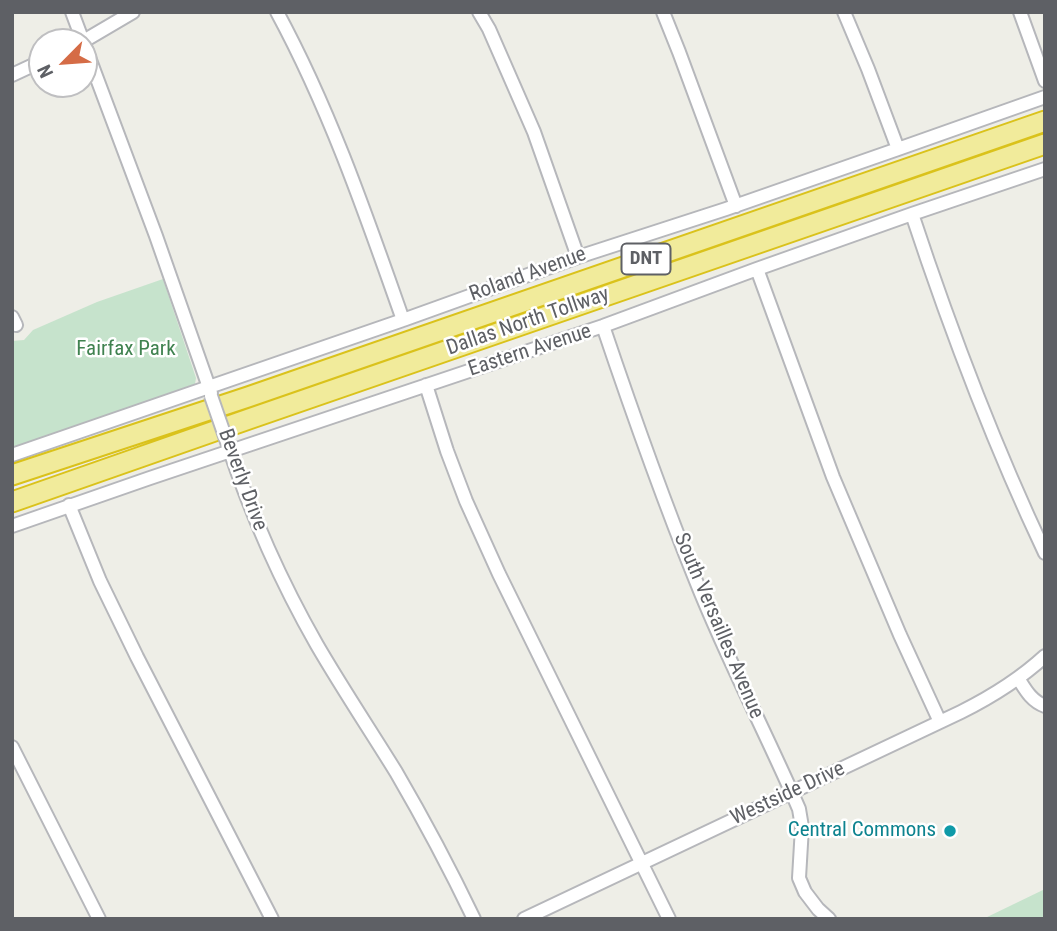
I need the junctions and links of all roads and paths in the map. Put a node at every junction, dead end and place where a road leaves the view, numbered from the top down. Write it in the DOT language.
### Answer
graph roads {
  1 [pos="133,12"];
  2 [pos="276,12"];
  3 [pos="479,12"];
  4 [pos="663,12"];
  5 [pos="844,12"];
  6 [pos="1020,12"];
  7 [pos="98,32"];
  8 [pos="28,68"];
  9 [pos="12,75"];
  10 [pos="98,81"];
  11 [pos="1045,81"];
  12 [pos="1045,97"];
  13 [pos="1045,121"];
  14 [pos="1045,144"];
  15 [pos="898,149"];
  16 [pos="1045,169"];
  17 [pos="736,206"];
  18 [pos="912,214"];
  19 [pos="578,257"];
  20 [pos="757,268"];
  21 [pos="403,320"];
  22 [pos="603,326"];
  23 [pos="426,385"];
  24 [pos="210,391"];
  25 [pos="230,448"];
  26 [pos="12,455"];
  27 [pos="12,475"];
  28 [pos="12,502"];
  29 [pos="69,505"];
  30 [pos="12,526"];
  31 [pos="1045,553"];
  32 [pos="1045,656"];
  33 [pos="1018,678"];
  34 [pos="1045,706"];
  35 [pos="940,722"];
  36 [pos="12,747"];
  37 [pos="792,792"];
  38 [pos="641,863"];
  39 [pos="99,919"];
  40 [pos="272,919"];
  41 [pos="474,919"];
  42 [pos="524,919"];
  43 [pos="669,919"];
  44 [pos="829,919"];
  1 -- 7 [label="street"];
  2 -- 21 [label="street"];
  3 -- 19 [label="street"];
  4 -- 17 [label="street"];
  5 -- 15 [label="street"];
  6 -- 11 [label="street"];
  8 -- 9 [label="street"];
  10 -- 24 [label="street, Beverly Drive"];
  12 -- 15 [label="street, Roland Avenue"];
  13 -- 27 [label="highway, Dallas North Tollway / DNT"];
  14 -- 28 [label="highway, Dallas North Tollway / DNT"];
  15 -- 17 [label="street, Roland Avenue"];
  16 -- 18 [label="street, Eastern Avenue"];
  17 -- 19 [label="street, Roland Avenue"];
  18 -- 20 [label="street, Eastern Avenue"];
  18 -- 31 [label="street"];
  19 -- 21 [label="street, Roland Avenue"];
  20 -- 22 [label="street, Eastern Avenue"];
  20 -- 35 [label="street"];
  21 -- 24 [label="street, Roland Avenue"];
  22 -- 23 [label="street, Eastern Avenue"];
  22 -- 37 [label="street, South Versailles Avenue"];
  23 -- 25 [label="street, Eastern Avenue"];
  23 -- 38 [label="street"];
  24 -- 25 [label="street, Beverly Drive, bridge"];
  24 -- 26 [label="street, Roland Avenue"];
  25 -- 29 [label="street, Eastern Avenue"];
  25 -- 41 [label="street, Beverly Drive"];
  29 -- 30 [label="street, Eastern Avenue"];
  29 -- 40 [label="street"];
  32 -- 33 [label="street, Westside Drive"];
  33 -- 34 [label="street"];
  33 -- 35 [label="street, Westside Drive"];
  35 -- 37 [label="street, Westside Drive"];
  36 -- 39 [label="street"];
  37 -- 38 [label="street, Westside Drive"];
  37 -- 44 [label="street, South Versailles Avenue"];
  38 -- 42 [label="street, Westside Drive"];
  38 -- 43 [label="street"];
}
